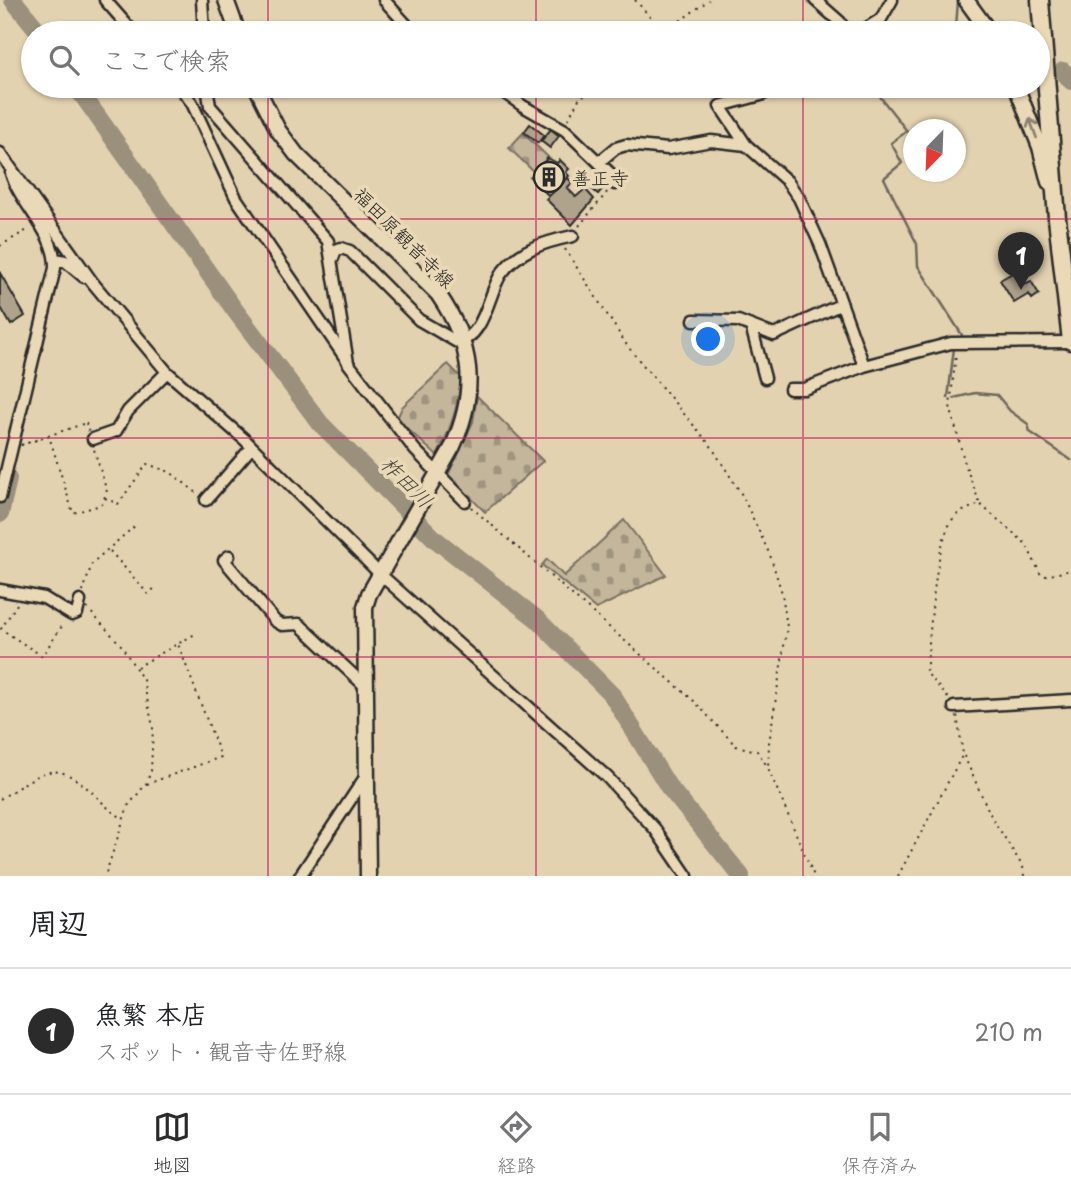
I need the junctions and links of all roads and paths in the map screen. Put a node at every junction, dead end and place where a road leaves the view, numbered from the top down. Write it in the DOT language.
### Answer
graph roads {
  1 [pos="105,0"];
  2 [pos="202,0"];
  3 [pos="226,0"];
  4 [pos="384,0"];
  5 [pos="635,0"];
  6 [pos="709,0"];
  7 [pos="816,0"];
  8 [pos="892,0"];
  9 [pos="966,0"];
  10 [pos="1040,0"];
  11 [pos="123,21"];
  12 [pos="203,21"];
  13 [pos="234,21"];
  14 [pos="403,21"];
  15 [pos="653,21"];
  16 [pos="680,21"];
  17 [pos="839,21"];
  18 [pos="878,21"];
  19 [pos="981,21"];
  20 [pos="1040,21"];
  21 [pos="188,98"];
  22 [pos="198,98"];
  23 [pos="208,98"];
  24 [pos="262,98"];
  25 [pos="512,98"];
  26 [pos="580,98"];
  27 [pos="714,98"];
  28 [pos="750,98"];
  29 [pos="1021,98"];
  30 [pos="1044,98"];
  31 [pos="192,103"];
  32 [pos="720,106"];
  33 [pos="565,130"];
  34 [pos="746,145"];
  35 [pos="0,153"];
  36 [pos="599,162"];
  37 [pos="8,163"];
  38 [pos="615,184"];
  39 [pos="1057,218"];
  40 [pos="34,226"];
  41 [pos="573,236"];
  42 [pos="559,239"];
  43 [pos="0,246"];
  44 [pos="333,258"];
  45 [pos="55,259"];
  46 [pos="93,282"];
  47 [pos="842,304"];
  48 [pos="694,320"];
  49 [pos="751,326"];
  50 [pos="463,341"];
  51 [pos="959,342"];
  52 [pos="1071,342"];
  53 [pos="348,362"];
  54 [pos="864,366"];
  55 [pos="167,372"];
  56 [pos="765,378"];
  57 [pos="790,389"];
  58 [pos="93,439"];
  59 [pos="253,447"];
  60 [pos="12,448"];
  61 [pos="439,472"];
  62 [pos="0,497"];
  63 [pos="105,498"];
  64 [pos="206,500"];
  65 [pos="466,501"];
  66 [pos="980,504"];
  67 [pos="136,525"];
  68 [pos="109,550"];
  69 [pos="229,556"];
  70 [pos="1071,569"];
  71 [pos="381,575"];
  72 [pos="155,589"];
  73 [pos="0,590"];
  74 [pos="23,593"];
  75 [pos="80,601"];
  76 [pos="71,614"];
  77 [pos="195,634"];
  78 [pos="178,644"];
  79 [pos="136,667"];
  80 [pos="364,685"];
  81 [pos="1071,700"];
  82 [pos="954,707"];
  83 [pos="963,754"];
  84 [pos="768,768"];
  85 [pos="366,776"];
  86 [pos="146,784"];
  87 [pos="0,799"];
  88 [pos="123,818"];
  89 [pos="105,876"];
  90 [pos="300,876"];
  91 [pos="368,876"];
  92 [pos="687,876"];
  93 [pos="814,876"];
  94 [pos="898,876"];
  95 [pos="1024,876"];
  1 -- 11 [label="street"];
  2 -- 12 [label="street"];
  3 -- 13 [label="main road"];
  4 -- 14 [label="street"];
  5 -- 15 [label="path"];
  6 -- 16 [label="path"];
  7 -- 17 [label="street"];
  8 -- 18 [label="street"];
  9 -- 19 [label="main road"];
  10 -- 20 [label="main road"];
  21 -- 31 [label="street"];
  22 -- 31 [label="street"];
  23 -- 44 [label="street"];
  24 -- 50 [label="main road, 福田原観音寺線"];
  25 -- 33 [label="street"];
  26 -- 33 [label="path"];
  27 -- 32 [label="path"];
  28 -- 32 [label="street"];
  39 -- 29 [label="main road, one-way"];
  30 -- 39 [label="main road"];
  31 -- 53 [label="street"];
  32 -- 34 [label="street"];
  33 -- 36 [label="street"];
  34 -- 36 [label="street"];
  34 -- 47 [label="street"];
  35 -- 37 [label="street"];
  36 -- 38 [label="street"];
  37 -- 45 [label="street"];
  37 -- 46 [label="street"];
  38 -- 41 [label="path"];
  39 -- 52 [label="main road"];
  40 -- 43 [label="path"];
  41 -- 42 [label="street"];
  42 -- 50 [label="street"];
  42 -- 84 [label="path"];
  44 -- 50 [label="street"];
  44 -- 53 [label="street"];
  45 -- 46 [label="street"];
  45 -- 60 [label="street"];
  46 -- 55 [label="street"];
  47 -- 49 [label="street"];
  47 -- 54 [label="street"];
  48 -- 49 [label="street"];
  49 -- 56 [label="street"];
  50 -- 61 [label="main road, 福田原観音寺線"];
  51 -- 52 [label="street"];
  51 -- 54 [label="street"];
  51 -- 66 [label="path"];
  53 -- 61 [label="street"];
  54 -- 57 [label="street"];
  55 -- 58 [label="street"];
  55 -- 59 [label="street"];
  58 -- 60 [label="path"];
  58 -- 63 [label="path"];
  59 -- 64 [label="street"];
  59 -- 71 [label="street"];
  60 -- 62 [label="street"];
  60 -- 63 [label="path"];
  61 -- 65 [label="street"];
  61 -- 71 [label="main road, 福田原観音寺線"];
  63 -- 64 [label="path"];
  65 -- 84 [label="path"];
  66 -- 70 [label="path"];
  66 -- 82 [label="path"];
  67 -- 68 [label="path"];
  68 -- 72 [label="path"];
  68 -- 75 [label="path"];
  69 -- 80 [label="street"];
  71 -- 80 [label="main road, 福田原観音寺線"];
  71 -- 92 [label="street"];
  73 -- 74 [label="street"];
  74 -- 76 [label="street"];
  74 -- 76 [label="path"];
  75 -- 76 [label="street"];
  75 -- 79 [label="path"];
  77 -- 78 [label="path"];
  78 -- 79 [label="path"];
  78 -- 86 [label="path"];
  79 -- 86 [label="path"];
  80 -- 85 [label="main road, 福田原観音寺線"];
  81 -- 82 [label="street"];
  82 -- 83 [label="path"];
  83 -- 94 [label="path"];
  83 -- 95 [label="path"];
  84 -- 93 [label="path"];
  85 -- 90 [label="street"];
  85 -- 91 [label="main road, 福田原観音寺線"];
  86 -- 88 [label="path"];
  87 -- 88 [label="path"];
  88 -- 89 [label="path"];
}
